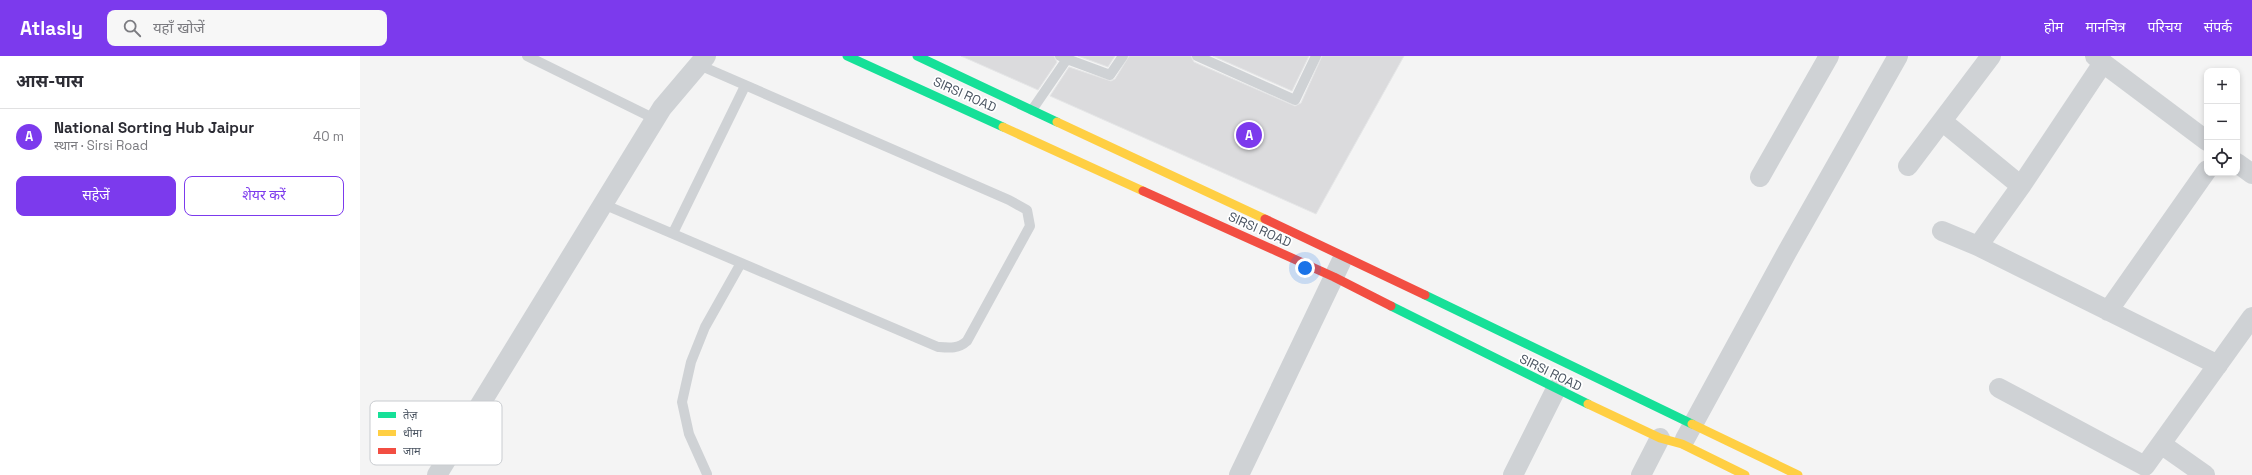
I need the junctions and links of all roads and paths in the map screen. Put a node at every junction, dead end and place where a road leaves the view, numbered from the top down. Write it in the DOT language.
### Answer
graph roads {
  1 [pos="527,56"];
  2 [pos="846,56"];
  3 [pos="918,56"];
  4 [pos="1123,56"];
  5 [pos="1197,56"];
  6 [pos="1316,56"];
  7 [pos="1829,56"];
  8 [pos="1898,56"];
  9 [pos="1991,56"];
  10 [pos="1063,57"];
  11 [pos="2099,59"];
  12 [pos="702,61"];
  13 [pos="745,86"];
  14 [pos="1032,110"];
  15 [pos="655,119"];
  16 [pos="1942,121"];
  17 [pos="2204,138"];
  18 [pos="2240,165"];
  19 [pos="1908,166"];
  20 [pos="2204,174"];
  21 [pos="2252,174"];
  22 [pos="1760,177"];
  23 [pos="2021,186"];
  24 [pos="603,204"];
  25 [pos="1942,231"];
  26 [pos="673,233"];
  27 [pos="1978,246"];
  28 [pos="1344,256"];
  29 [pos="741,262"];
  30 [pos="1334,276"];
  31 [pos="2108,311"];
  32 [pos="2252,317"];
  33 [pos="2218,365"];
  34 [pos="1999,388"];
  35 [pos="1556,389"];
  36 [pos="482,401"];
  37 [pos="1693,425"];
  38 [pos="1660,438"];
  39 [pos="1682,444"];
  40 [pos="2161,444"];
  41 [pos="443,465"];
  42 [pos="707,474"];
  43 [pos="437,475"];
  44 [pos="1239,475"];
  45 [pos="1513,475"];
  46 [pos="1641,475"];
  47 [pos="1745,475"];
  48 [pos="1798,475"];
  49 [pos="2205,475"];
  1 -- 15 [label="lane"];
  2 -- 30 [label="street, SIRSI ROAD"];
  3 -- 14 [label="street, SIRSI ROAD"];
  4 -- 10 [label="lane"];
  5 -- 6 [label="lane"];
  7 -- 22 [label="street"];
  8 -- 37 [label="street"];
  9 -- 16 [label="street"];
  10 -- 14 [label="lane"];
  11 -- 17 [label="street"];
  11 -- 23 [label="street"];
  12 -- 13 [label="lane"];
  12 -- 15 [label="street"];
  13 -- 26 [label="lane"];
  13 -- 29 [label="lane"];
  14 -- 28 [label="street, SIRSI ROAD"];
  15 -- 24 [label="street"];
  16 -- 19 [label="street"];
  16 -- 23 [label="street"];
  18 -- 21 [label="street"];
  20 -- 31 [label="street"];
  23 -- 27 [label="street"];
  24 -- 26 [label="lane"];
  24 -- 36 [label="street"];
  25 -- 27 [label="street"];
  26 -- 29 [label="lane"];
  27 -- 31 [label="street"];
  28 -- 30 [label="street"];
  28 -- 37 [label="street, SIRSI ROAD"];
  29 -- 42 [label="lane"];
  30 -- 35 [label="street, SIRSI ROAD"];
  30 -- 44 [label="street"];
  31 -- 33 [label="street"];
  32 -- 33 [label="street"];
  33 -- 40 [label="street"];
  34 -- 40 [label="street"];
  35 -- 38 [label="street, SIRSI ROAD"];
  35 -- 45 [label="street"];
  37 -- 39 [label="street"];
  37 -- 48 [label="street, SIRSI ROAD"];
  38 -- 39 [label="street, SIRSI ROAD"];
  38 -- 46 [label="street"];
  39 -- 47 [label="street, SIRSI ROAD"];
  40 -- 49 [label="street"];
  41 -- 43 [label="street"];
}
